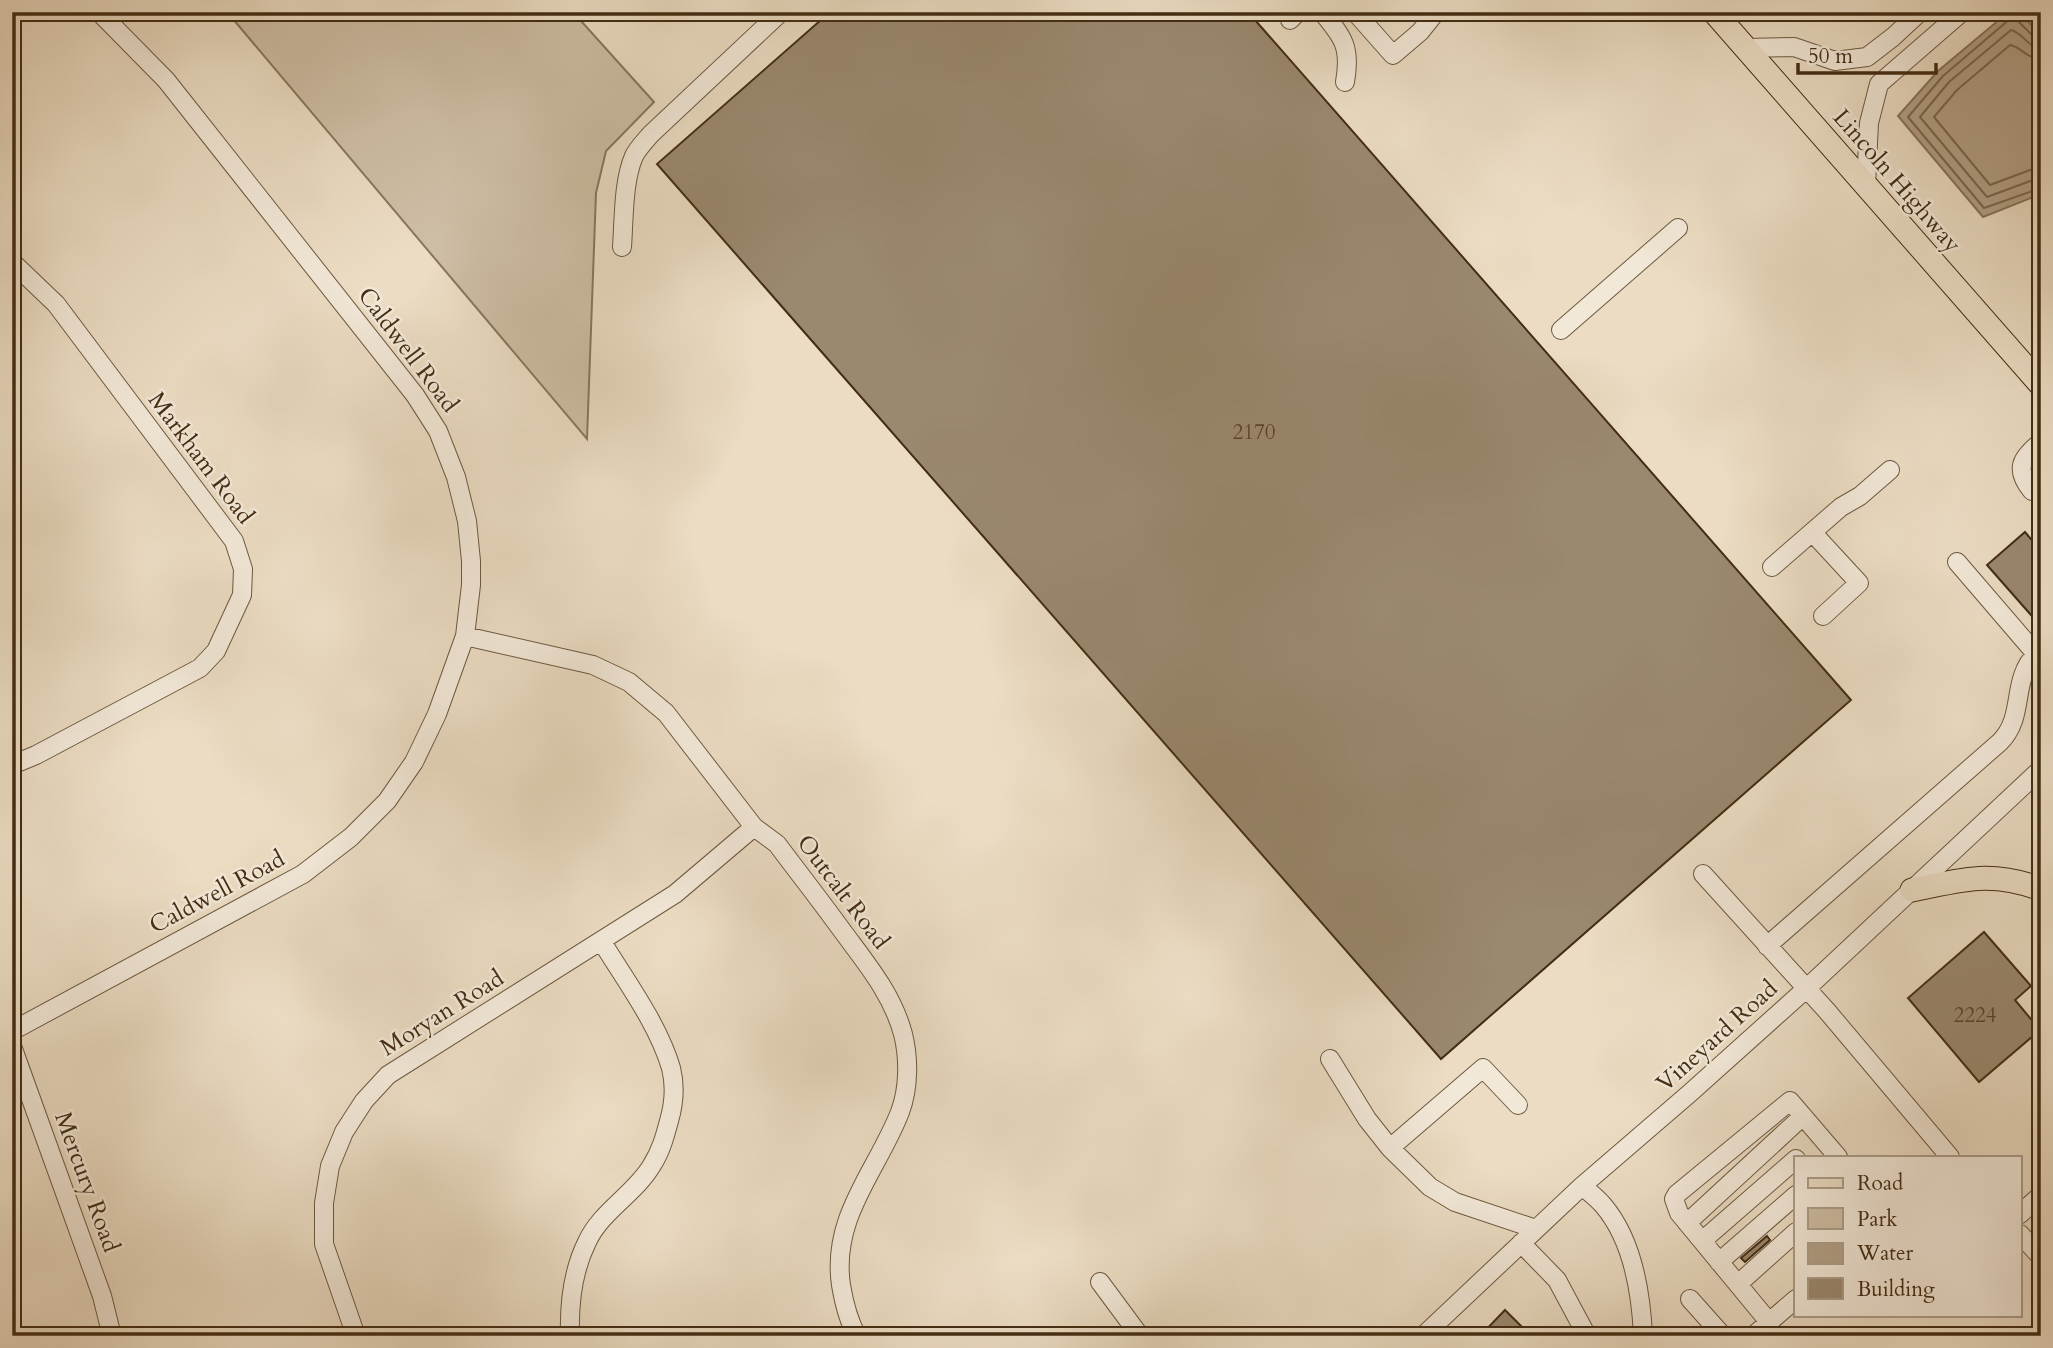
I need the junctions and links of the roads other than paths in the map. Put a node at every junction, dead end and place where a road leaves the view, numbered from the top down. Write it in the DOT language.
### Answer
graph roads {
  1 [pos="99,12"];
  2 [pos="781,12"];
  3 [pos="1322,12"];
  4 [pos="1714,12"];
  5 [pos="1920,12"];
  6 [pos="1962,12"];
  7 [pos="1364,15"];
  8 [pos="1432,17"];
  9 [pos="1340,33"];
  10 [pos="1745,48"];
  11 [pos="1345,82"];
  12 [pos="1866,185"];
  13 [pos="1678,228"];
  14 [pos="622,247"];
  15 [pos="12,262"];
  16 [pos="1561,330"];
  17 [pos="2041,385"];
  18 [pos="2041,442"];
  19 [pos="1890,470"];
  20 [pos="2032,491"];
  21 [pos="1812,532"];
  22 [pos="1957,562"];
  23 [pos="1772,567"];
  24 [pos="1823,616"];
  25 [pos="465,636"];
  26 [pos="12,765"];
  27 [pos="2041,769"];
  28 [pos="754,827"];
  29 [pos="1703,874"];
  30 [pos="2041,889"];
  31 [pos="1912,890"];
  32 [pos="602,942"];
  33 [pos="1767,946"];
  34 [pos="1807,988"];
  35 [pos="12,1031"];
  36 [pos="12,1046"];
  37 [pos="1330,1059"];
  38 [pos="1518,1105"];
  39 [pos="1803,1116"];
  40 [pos="1821,1137"];
  41 [pos="1390,1148"];
  42 [pos="1799,1156"];
  43 [pos="1837,1156"];
  44 [pos="1949,1156"];
  45 [pos="1794,1161"];
  46 [pos="1583,1186"];
  47 [pos="2041,1195"];
  48 [pos="1794,1197"];
  49 [pos="2022,1211"];
  50 [pos="1688,1223"];
  51 [pos="1536,1229"];
  52 [pos="1794,1234"];
  53 [pos="2022,1236"];
  54 [pos="1702,1241"];
  55 [pos="1521,1243"];
  56 [pos="2041,1257"];
  57 [pos="1719,1262"];
  58 [pos="1100,1282"];
  59 [pos="1738,1284"];
  60 [pos="1690,1299"];
  61 [pos="1794,1301"];
  62 [pos="1769,1322"];
  63 [pos="112,1336"];
  64 [pos="356,1336"];
  65 [pos="570,1336"];
  66 [pos="857,1336"];
  67 [pos="1140,1336"];
  68 [pos="1423,1336"];
  69 [pos="1587,1336"];
  70 [pos="1643,1336"];
  71 [pos="1723,1336"];
  72 [pos="1754,1336"];
  1 -- 25 [label="street, Caldwell Road"];
  2 -- 14 [label="street"];
  3 -- 9 [label="street"];
  4 -- 10 [label="main road, Lincoln Highway"];
  5 -- 10 [label="street"];
  6 -- 12 [label="street"];
  7 -- 8 [label="street"];
  7 -- 9 [label="street"];
  9 -- 11 [label="street"];
  10 -- 12 [label="main road, Lincoln Highway"];
  12 -- 17 [label="main road, Lincoln Highway"];
  13 -- 16 [label="street"];
  15 -- 26 [label="street, Markham Road"];
  18 -- 20 [label="street"];
  19 -- 21 [label="street"];
  21 -- 23 [label="street"];
  21 -- 24 [label="street"];
  22 -- 33 [label="street"];
  25 -- 28 [label="street, Outcalt Road"];
  25 -- 35 [label="street, Caldwell Road"];
  27 -- 31 [label="street, Vineyard Road"];
  28 -- 32 [label="street, Moryan Road"];
  28 -- 66 [label="street, Outcalt Road"];
  29 -- 33 [label="street"];
  30 -- 31 [label="main road"];
  31 -- 34 [label="street, Vineyard Road"];
  32 -- 64 [label="street, Moryan Road"];
  32 -- 65 [label="street"];
  33 -- 34 [label="street"];
  34 -- 44 [label="street"];
  34 -- 46 [label="street, Vineyard Road"];
  36 -- 63 [label="street, Mercury Road"];
  37 -- 41 [label="street"];
  38 -- 41 [label="street"];
  39 -- 40 [label="street"];
  39 -- 50 [label="street"];
  39 -- 50 [label="street"];
  40 -- 42 [label="street"];
  40 -- 43 [label="street"];
  41 -- 51 [label="street"];
  45 -- 54 [label="street"];
  46 -- 51 [label="street, Vineyard Road"];
  46 -- 70 [label="street"];
  47 -- 49 [label="street"];
  48 -- 57 [label="street"];
  50 -- 54 [label="street"];
  51 -- 55 [label="street, Vineyard Road"];
  52 -- 59 [label="street"];
  53 -- 56 [label="street"];
  54 -- 57 [label="street"];
  55 -- 68 [label="street, Vineyard Road"];
  55 -- 69 [label="street"];
  57 -- 59 [label="street"];
  58 -- 67 [label="street"];
  59 -- 62 [label="street"];
  60 -- 71 [label="street"];
  61 -- 62 [label="street"];
  62 -- 72 [label="street"];
}
